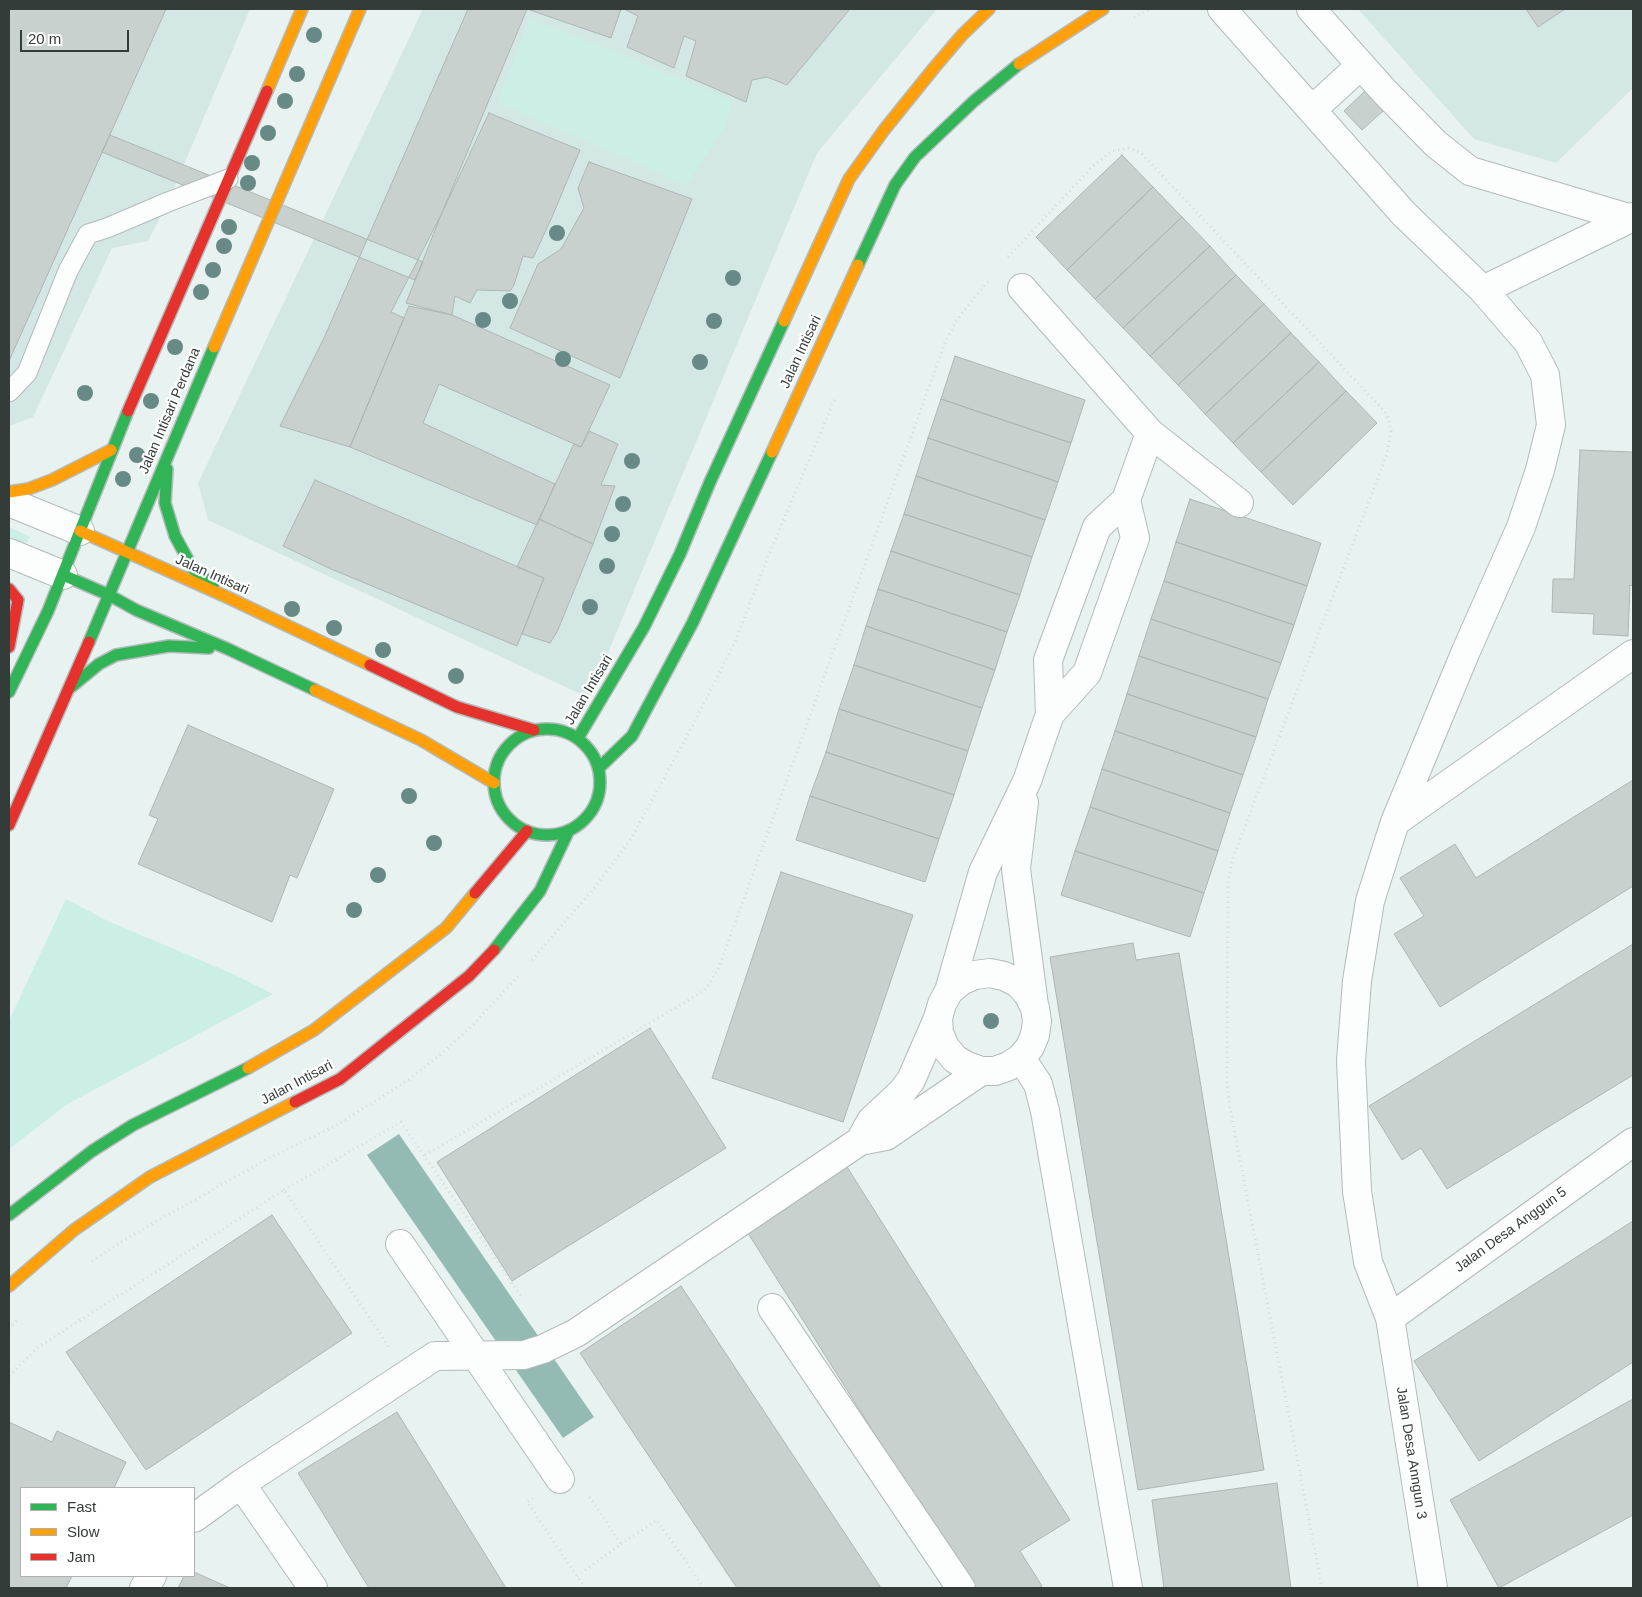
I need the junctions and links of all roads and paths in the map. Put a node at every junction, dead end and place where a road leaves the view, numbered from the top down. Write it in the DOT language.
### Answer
graph roads {
  1 [pos="302,9"];
  2 [pos="360,9"];
  3 [pos="989,9"];
  4 [pos="1102,9"];
  5 [pos="1222,9"];
  6 [pos="1311,9"];
  7 [pos="1361,65"];
  8 [pos="1312,110"];
  9 [pos="228,179"];
  10 [pos="1630,218"];
  11 [pos="1022,288"];
  12 [pos="1483,290"];
  13 [pos="9,392"];
  14 [pos="1150,433"];
  15 [pos="111,450"];
  16 [pos="168,452"];
  17 [pos="9,492"];
  18 [pos="1126,500"];
  19 [pos="9,502"];
  20 [pos="1239,503"];
  21 [pos="80,531"];
  22 [pos="127,551"];
  23 [pos="9,553"];
  24 [pos="63,575"];
  25 [pos="9,589"];
  26 [pos="109,595"];
  27 [pos="229,598"];
  28 [pos="9,647"];
  29 [pos="228,649"];
  30 [pos="1633,654"];
  31 [pos="68,690"];
  32 [pos="9,692"];
  33 [pos="1050,714"];
  34 [pos="534,730"];
  35 [pos="578,738"];
  36 [pos="599,768"];
  37 [pos="1027,781"];
  38 [pos="494,783"];
  39 [pos="1395,822"];
  40 [pos="9,825"];
  41 [pos="569,830"];
  42 [pos="527,831"];
  43 [pos="949,991"];
  44 [pos="1034,1008"];
  45 [pos="938,1018"];
  46 [pos="1021,1058"];
  47 [pos="981,1071"];
  48 [pos="860,1141"];
  49 [pos="1633,1142"];
  50 [pos="284,1190"];
  51 [pos="9,1215"];
  52 [pos="400,1244"];
  53 [pos="9,1286"];
  54 [pos="521,1296"];
  55 [pos="772,1308"];
  56 [pos="1390,1318"];
  57 [pos="475,1356"];
  58 [pos="408,1374"];
  59 [pos="9,1376"];
  60 [pos="560,1479"];
  61 [pos="242,1484"];
  62 [pos="195,1517"];
  63 [pos="621,1544"];
  64 [pos="576,1576"];
  65 [pos="151,1577"];
  66 [pos="144,1588"];
  67 [pos="313,1588"];
  68 [pos="585,1588"];
  69 [pos="704,1588"];
  70 [pos="961,1588"];
  71 [pos="1128,1588"];
  72 [pos="1433,1588"];
  1 -- 9 [label="street"];
  2 -- 16 [label="street, Jalan Intisari Perdana"];
  3 -- 35 [label="street, Jalan Intisari"];
  4 -- 36 [label="street, Jalan Intisari"];
  5 -- 8 [label="street, Jalan Desa Anngun 3"];
  6 -- 7 [label="street"];
  7 -- 8 [label="street"];
  7 -- 10 [label="street"];
  8 -- 12 [label="street, Jalan Desa Anngun 3"];
  9 -- 13 [label="lane"];
  9 -- 15 [label="street"];
  10 -- 12 [label="street"];
  11 -- 14 [label="street"];
  12 -- 39 [label="street, Jalan Desa Anngun 3"];
  14 -- 18 [label="street"];
  14 -- 20 [label="street"];
  15 -- 17 [label="street"];
  15 -- 21 [label="street"];
  16 -- 22 [label="street, Jalan Intisari Perdana"];
  16 -- 27 [label="street"];
  18 -- 33 [label="street"];
  18 -- 33 [label="street"];
  19 -- 21 [label="street"];
  21 -- 22 [label="street, Jalan Intisari"];
  21 -- 24 [label="street"];
  22 -- 26 [label="street, Jalan Intisari Perdana"];
  22 -- 27 [label="street, Jalan Intisari"];
  23 -- 24 [label="street"];
  24 -- 26 [label="street"];
  24 -- 32 [label="street"];
  25 -- 28 [label="street"];
  26 -- 29 [label="street"];
  26 -- 31 [label="street, Jalan Intisari Perdana"];
  27 -- 34 [label="street, Jalan Intisari"];
  29 -- 31 [label="street"];
  29 -- 38 [label="street"];
  30 -- 39 [label="street"];
  31 -- 40 [label="street, Jalan Intisari Perdana"];
  33 -- 37 [label="street"];
  34 -- 35 [label="street"];
  34 -- 38 [label="street"];
  35 -- 36 [label="street"];
  36 -- 41 [label="street"];
  37 -- 43 [label="street"];
  37 -- 44 [label="street"];
  38 -- 42 [label="street"];
  39 -- 56 [label="street, Jalan Desa Anngun 3"];
  41 -- 42 [label="street"];
  41 -- 53 [label="street, Jalan Intisari"];
  42 -- 51 [label="street"];
  43 -- 44 [label="street"];
  43 -- 45 [label="street"];
  44 -- 46 [label="street"];
  45 -- 47 [label="street"];
  45 -- 48 [label="street"];
  46 -- 47 [label="street"];
  46 -- 71 [label="street"];
  47 -- 48 [label="street"];
  48 -- 57 [label="street"];
  49 -- 56 [label="street, Jalan Desa Anggun 5"];
  50 -- 54 [label="path"];
  50 -- 58 [label="path"];
  50 -- 59 [label="path"];
  52 -- 57 [label="street"];
  55 -- 70 [label="street"];
  56 -- 72 [label="street, Jalan Desa Anngun 3"];
  57 -- 58 [label="street"];
  57 -- 60 [label="street"];
  58 -- 61 [label="street"];
  60 -- 63 [label="path"];
  60 -- 64 [label="path"];
  61 -- 62 [label="street"];
  61 -- 67 [label="street"];
  63 -- 64 [label="path"];
  63 -- 69 [label="path"];
  64 -- 68 [label="path"];
  65 -- 66 [label="street"];
}
